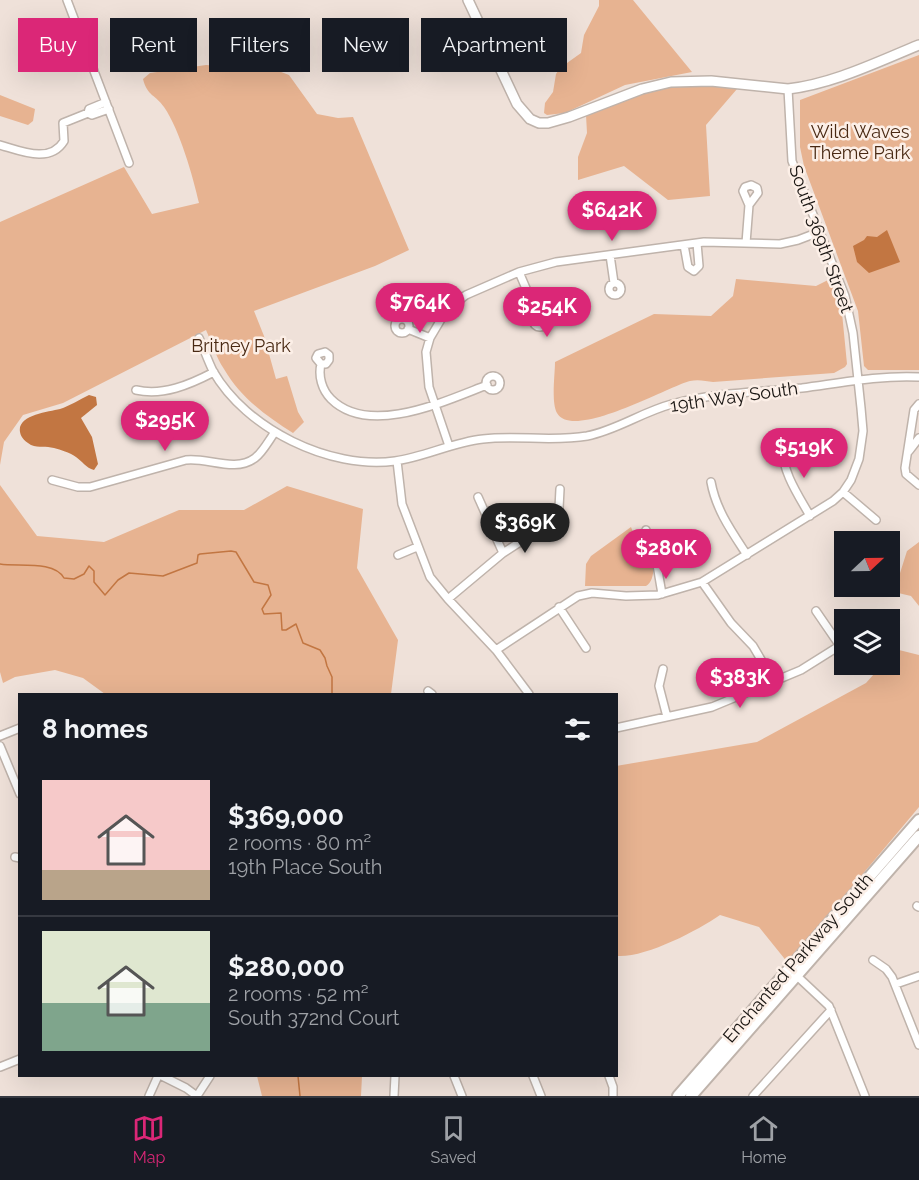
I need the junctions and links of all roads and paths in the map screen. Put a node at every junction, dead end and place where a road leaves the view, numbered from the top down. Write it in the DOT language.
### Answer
graph roads {
  1 [pos="67,0"];
  2 [pos="469,2"];
  3 [pos="919,45"];
  4 [pos="788,89"];
  5 [pos="108,105"];
  6 [pos="0,146"];
  7 [pos="129,163"];
  8 [pos="749,205"];
  9 [pos="819,232"];
  10 [pos="697,243"];
  11 [pos="746,243"];
  12 [pos="684,244"];
  13 [pos="610,255"];
  14 [pos="519,272"];
  15 [pos="614,283"];
  16 [pos="537,314"];
  17 [pos="408,329"];
  18 [pos="199,338"];
  19 [pos="430,338"];
  20 [pos="321,364"];
  21 [pos="214,372"];
  22 [pos="919,376"];
  23 [pos="858,381"];
  24 [pos="487,385"];
  25 [pos="136,390"];
  26 [pos="435,404"];
  27 [pos="919,404"];
  28 [pos="275,432"];
  29 [pos="919,438"];
  30 [pos="449,446"];
  31 [pos="782,447"];
  32 [pos="908,453"];
  33 [pos="397,461"];
  34 [pos="52,480"];
  35 [pos="711,482"];
  36 [pos="919,485"];
  37 [pos="560,489"];
  38 [pos="843,492"];
  39 [pos="478,497"];
  40 [pos="810,516"];
  41 [pos="876,520"];
  42 [pos="646,530"];
  43 [pos="417,547"];
  44 [pos="503,553"];
  45 [pos="398,555"];
  46 [pos="747,555"];
  47 [pos="702,582"];
  48 [pos="662,594"];
  49 [pos="448,599"];
  50 [pos="559,607"];
  51 [pos="816,611"];
  52 [pos="834,635"];
  53 [pos="586,648"];
  54 [pos="496,650"];
  55 [pos="834,650"];
  56 [pos="663,669"];
  57 [pos="770,682"];
  58 [pos="528,693"];
  59 [pos="667,717"];
  60 [pos="618,728"];
  61 [pos="18,729"];
  62 [pos="0,735"];
  63 [pos="0,746"];
  64 [pos="18,789"];
  65 [pos="919,820"];
  66 [pos="919,836"];
  67 [pos="873,960"];
  68 [pos="796,976"];
  69 [pos="919,976"];
  70 [pos="896,984"];
  71 [pos="831,1010"];
  72 [pos="746,1025"];
  73 [pos="919,1044"];
  74 [pos="18,1060"];
  75 [pos="0,1067"];
  76 [pos="159,1077"];
  77 [pos="162,1077"];
  78 [pos="209,1077"];
  79 [pos="395,1077"];
  80 [pos="454,1077"];
  81 [pos="533,1077"];
  82 [pos="609,1077"];
  83 [pos="149,1096"];
  84 [pos="197,1096"];
  85 [pos="394,1096"];
  86 [pos="462,1096"];
  87 [pos="541,1096"];
  88 [pos="613,1096"];
  89 [pos="678,1096"];
  90 [pos="691,1096"];
  91 [pos="753,1096"];
  92 [pos="865,1096"];
  1 -- 5 [label="street"];
  2 -- 4 [label="street"];
  3 -- 4 [label="street"];
  4 -- 9 [label="street, South 369th Street"];
  5 -- 6 [label="street"];
  5 -- 7 [label="street"];
  8 -- 11 [label="street"];
  9 -- 11 [label="street"];
  9 -- 23 [label="street, South 369th Street"];
  10 -- 11 [label="street"];
  10 -- 12 [label="street"];
  10 -- 12 [label="street"];
  12 -- 13 [label="street"];
  13 -- 14 [label="street"];
  13 -- 15 [label="street"];
  14 -- 16 [label="street"];
  14 -- 19 [label="street"];
  17 -- 19 [label="street"];
  18 -- 21 [label="street, 19th Way South"];
  19 -- 26 [label="street"];
  20 -- 26 [label="street"];
  21 -- 25 [label="street"];
  21 -- 28 [label="street, 19th Way South"];
  22 -- 23 [label="street, 19th Way South"];
  23 -- 30 [label="street, 19th Way South"];
  23 -- 38 [label="street, South 369th Street"];
  24 -- 26 [label="street"];
  26 -- 30 [label="street"];
  27 -- 32 [label="street"];
  28 -- 33 [label="street, 19th Way South"];
  28 -- 34 [label="street"];
  29 -- 32 [label="street"];
  30 -- 33 [label="street, 19th Way South"];
  31 -- 40 [label="street"];
  32 -- 36 [label="street"];
  33 -- 43 [label="street"];
  35 -- 46 [label="street"];
  37 -- 44 [label="street"];
  38 -- 40 [label="street"];
  38 -- 41 [label="street"];
  39 -- 44 [label="street"];
  40 -- 46 [label="street"];
  42 -- 48 [label="street"];
  43 -- 45 [label="street"];
  43 -- 49 [label="street"];
  44 -- 49 [label="street"];
  46 -- 47 [label="street"];
  47 -- 48 [label="street"];
  47 -- 57 [label="street"];
  48 -- 50 [label="street"];
  49 -- 54 [label="street"];
  50 -- 53 [label="street"];
  50 -- 54 [label="street"];
  51 -- 52 [label="street"];
  54 -- 58 [label="street"];
  55 -- 57 [label="street"];
  56 -- 59 [label="street"];
  57 -- 59 [label="street"];
  59 -- 60 [label="street"];
  61 -- 62 [label="street"];
  63 -- 64 [label="street"];
  65 -- 72 [label="main road, Enchanted Parkway South"];
  66 -- 68 [label="main road, Enchanted Parkway South"];
  67 -- 70 [label="street"];
  68 -- 71 [label="street"];
  68 -- 72 [label="main road, Enchanted Parkway South"];
  69 -- 70 [label="street"];
  70 -- 73 [label="street"];
  71 -- 91 [label="street"];
  71 -- 92 [label="street"];
  72 -- 89 [label="main road, Enchanted Parkway South"];
  72 -- 90 [label="main road, Enchanted Parkway South"];
  74 -- 75 [label="street"];
  76 -- 83 [label="street"];
  77 -- 84 [label="street"];
  78 -- 84 [label="street"];
  79 -- 85 [label="street"];
  80 -- 86 [label="street"];
  81 -- 87 [label="street"];
  82 -- 88 [label="street"];
}
